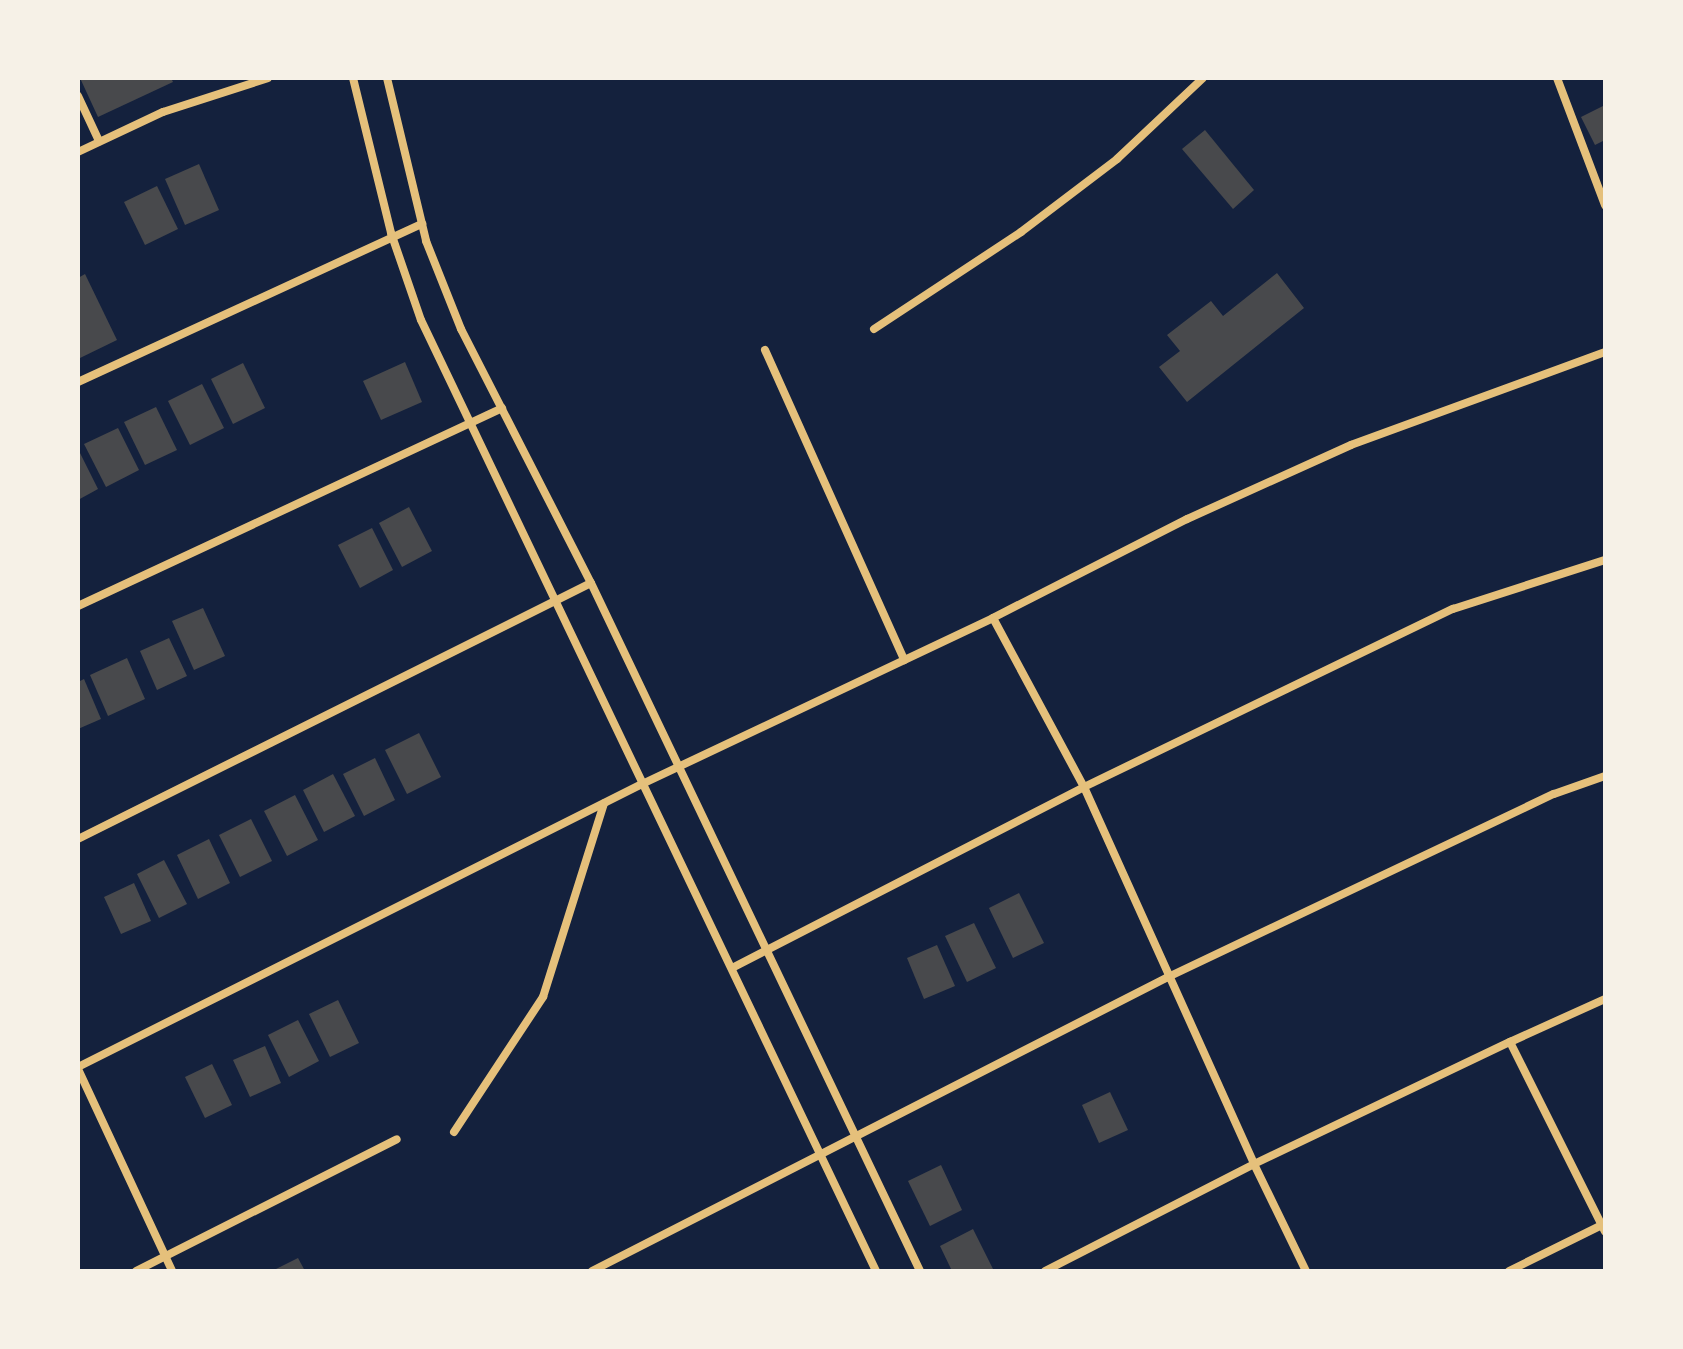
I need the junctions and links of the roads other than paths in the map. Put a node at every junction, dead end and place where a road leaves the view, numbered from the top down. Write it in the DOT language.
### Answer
graph roads {
  1 [pos="268,78"];
  2 [pos="353,78"];
  3 [pos="387,78"];
  4 [pos="1203,78"];
  5 [pos="1557,78"];
  6 [pos="78,96"];
  7 [pos="99,141"];
  8 [pos="78,152"];
  9 [pos="1605,205"];
  10 [pos="422,224"];
  11 [pos="391,233"];
  12 [pos="874,329"];
  13 [pos="765,350"];
  14 [pos="1605,352"];
  15 [pos="78,382"];
  16 [pos="502,408"];
  17 [pos="468,423"];
  18 [pos="1605,560"];
  19 [pos="591,583"];
  20 [pos="555,601"];
  21 [pos="78,606"];
  22 [pos="993,618"];
  23 [pos="904,660"];
  24 [pos="676,769"];
  25 [pos="1605,776"];
  26 [pos="640,785"];
  27 [pos="1084,787"];
  28 [pos="604,803"];
  29 [pos="78,839"];
  30 [pos="768,952"];
  31 [pos="732,968"];
  32 [pos="1166,978"];
  33 [pos="1605,999"];
  34 [pos="1510,1042"];
  35 [pos="78,1068"];
  36 [pos="454,1132"];
  37 [pos="857,1138"];
  38 [pos="397,1139"];
  39 [pos="820,1154"];
  40 [pos="1254,1164"];
  41 [pos="1604,1228"];
  42 [pos="165,1256"];
  43 [pos="136,1271"];
  44 [pos="172,1271"];
  45 [pos="592,1271"];
  46 [pos="876,1271"];
  47 [pos="920,1271"];
  48 [pos="1045,1271"];
  49 [pos="1306,1271"];
  50 [pos="1509,1271"];
  1 -- 7 [label="street"];
  2 -- 11 [label="street"];
  3 -- 10 [label="street"];
  4 -- 12 [label="street"];
  5 -- 9 [label="street"];
  6 -- 7 [label="street"];
  7 -- 8 [label="street"];
  10 -- 11 [label="street"];
  10 -- 16 [label="street"];
  11 -- 15 [label="street"];
  11 -- 17 [label="street"];
  13 -- 23 [label="street"];
  14 -- 22 [label="street"];
  16 -- 17 [label="street"];
  16 -- 19 [label="street"];
  17 -- 20 [label="street"];
  17 -- 21 [label="street"];
  18 -- 27 [label="street"];
  19 -- 20 [label="street"];
  19 -- 24 [label="street"];
  20 -- 26 [label="street"];
  20 -- 29 [label="street"];
  22 -- 23 [label="street"];
  22 -- 27 [label="street"];
  23 -- 24 [label="street"];
  24 -- 26 [label="street"];
  24 -- 30 [label="street"];
  25 -- 32 [label="street"];
  26 -- 28 [label="street"];
  26 -- 31 [label="street"];
  27 -- 30 [label="street"];
  27 -- 32 [label="street"];
  28 -- 35 [label="street"];
  28 -- 36 [label="street"];
  30 -- 31 [label="street"];
  30 -- 37 [label="street"];
  31 -- 39 [label="street"];
  32 -- 37 [label="street"];
  32 -- 40 [label="street"];
  33 -- 34 [label="street"];
  34 -- 40 [label="street"];
  34 -- 41 [label="street"];
  35 -- 42 [label="street"];
  37 -- 39 [label="street"];
  37 -- 47 [label="street"];
  38 -- 42 [label="street"];
  39 -- 45 [label="street"];
  39 -- 46 [label="street"];
  40 -- 48 [label="street"];
  40 -- 49 [label="street"];
  41 -- 50 [label="street"];
  42 -- 43 [label="street"];
  42 -- 44 [label="street"];
}
